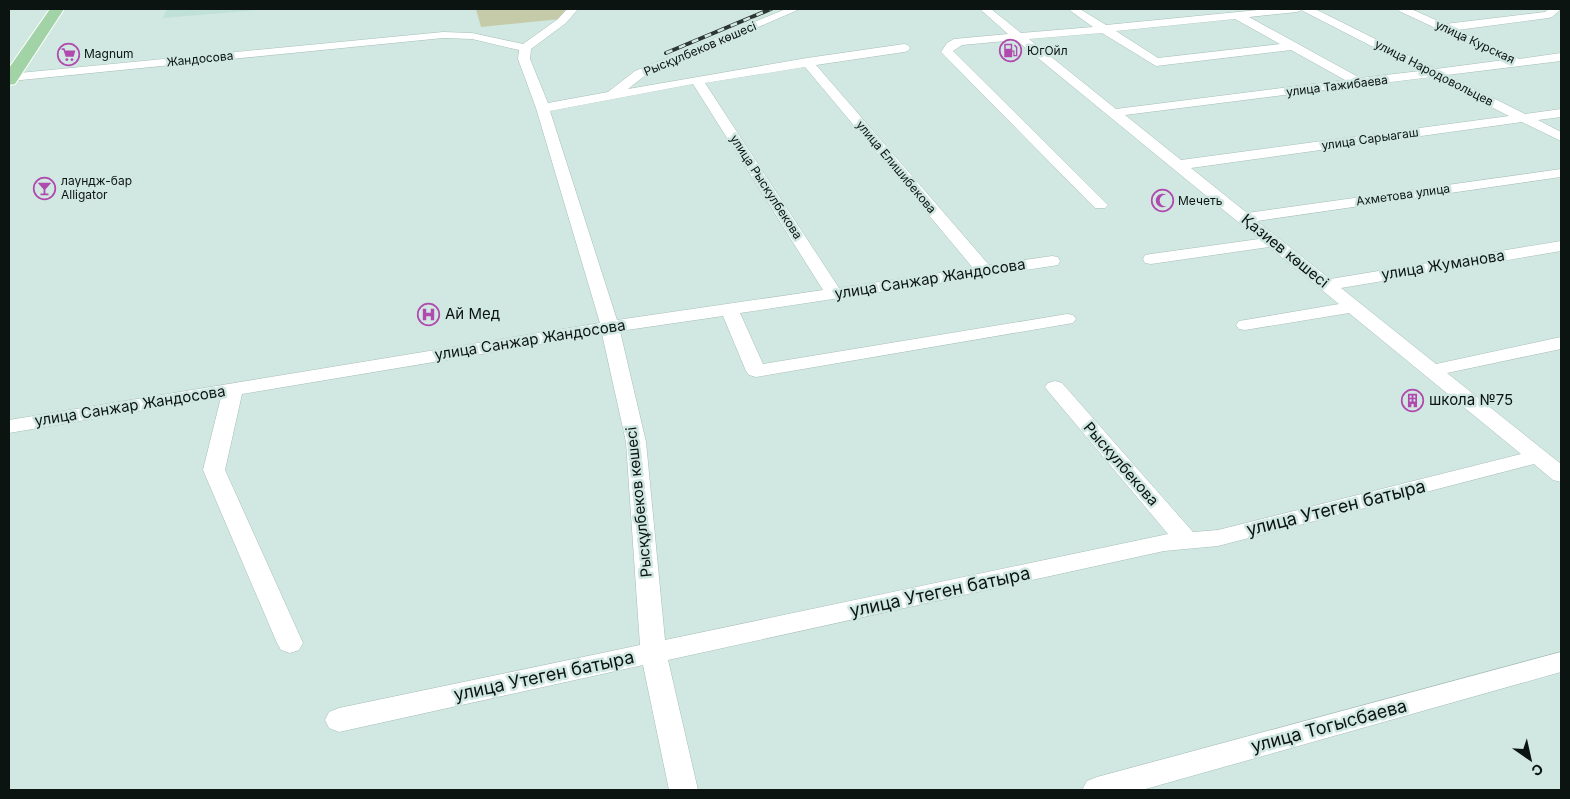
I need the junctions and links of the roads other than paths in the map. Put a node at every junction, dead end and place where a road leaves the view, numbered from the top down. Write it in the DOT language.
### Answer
graph roads {
  1 [pos="57,9"];
  2 [pos="573,9"];
  3 [pos="795,9"];
  4 [pos="985,9"];
  5 [pos="1073,9"];
  6 [pos="1225,9"];
  7 [pos="1297,9"];
  8 [pos="1307,9"];
  9 [pos="1403,9"];
  10 [pos="1556,9"];
  11 [pos="1236,15"];
  12 [pos="1444,28"];
  13 [pos="1104,29"];
  14 [pos="1018,37"];
  15 [pos="1294,46"];
  16 [pos="525,48"];
  17 [pos="904,48"];
  18 [pos="1561,57"];
  19 [pos="807,62"];
  20 [pos="1519,63"];
  21 [pos="1437,74"];
  22 [pos="11,75"];
  23 [pos="698,80"];
  24 [pos="1361,84"];
  25 [pos="610,96"];
  26 [pos="543,108"];
  27 [pos="1114,113"];
  28 [pos="1561,113"];
  29 [pos="1524,118"];
  30 [pos="1561,137"];
  31 [pos="1179,165"];
  32 [pos="1561,172"];
  33 [pos="1100,205"];
  34 [pos="1245,218"];
  35 [pos="1273,242"];
  36 [pos="1561,246"];
  37 [pos="1151,259"];
  38 [pos="1052,261"];
  39 [pos="985,271"];
  40 [pos="1325,284"];
  41 [pos="834,293"];
  42 [pos="1354,307"];
  43 [pos="729,309"];
  44 [pos="1067,319"];
  45 [pos="1244,325"];
  46 [pos="610,327"];
  47 [pos="1561,343"];
  48 [pos="1433,370"];
  49 [pos="1055,387"];
  50 [pos="233,389"];
  51 [pos="9,426"];
  52 [pos="1554,467"];
  53 [pos="1187,541"];
  54 [pos="290,643"];
  55 [pos="653,652"];
  56 [pos="1561,662"];
  57 [pos="339,720"];
  58 [pos="684,790"];
  59 [pos="1097,790"];
  1 -- 22 [label="main road"];
  2 -- 16 [label="street"];
  3 -- 25 [label="street, Рысқұлбеков көшесі"];
  4 -- 14 [label="street, Қазиев көшесі"];
  5 -- 13 [label="street"];
  6 -- 11 [label="street"];
  7 -- 11 [label="street"];
  8 -- 21 [label="street, улица Народовольцев"];
  9 -- 12 [label="street, улица Курская"];
  10 -- 12 [label="street"];
  11 -- 13 [label="street"];
  11 -- 15 [label="street"];
  12 -- 20 [label="street, улица Курская"];
  13 -- 14 [label="street"];
  13 -- 15 [label="street"];
  14 -- 27 [label="street, Қазиев көшесі"];
  14 -- 33 [label="street"];
  15 -- 24 [label="street"];
  16 -- 22 [label="street, Жандосова"];
  16 -- 26 [label="street, Рысқұлбеков көшесі"];
  17 -- 19 [label="street"];
  18 -- 20 [label="street, улица Тажибаева"];
  19 -- 23 [label="street"];
  19 -- 39 [label="street, улица Елишибекова"];
  20 -- 21 [label="street, улица Тажибаева"];
  21 -- 24 [label="street, улица Тажибаева"];
  21 -- 29 [label="street, улица Народовольцев"];
  23 -- 25 [label="street"];
  23 -- 41 [label="street, улица Рыскулбекова"];
  24 -- 27 [label="street, улица Тажибаева"];
  25 -- 26 [label="street"];
  26 -- 46 [label="street, Рысқұлбеков көшесі"];
  27 -- 31 [label="street, Қазиев көшесі"];
  28 -- 29 [label="street, улица Сарыагаш"];
  29 -- 30 [label="street, улица Народовольцев"];
  29 -- 31 [label="street, улица Сарыагаш"];
  31 -- 34 [label="street, Қазиев көшесі"];
  32 -- 34 [label="street, Ахметова улица"];
  34 -- 35 [label="street, Қазиев көшесі"];
  35 -- 37 [label="street"];
  35 -- 40 [label="street, Қазиев көшесі"];
  36 -- 40 [label="street, улица Жуманова"];
  38 -- 39 [label="street, улица Санжар Жандосова"];
  39 -- 41 [label="street, улица Санжар Жандосова"];
  40 -- 42 [label="street, Қазиев көшесі"];
  41 -- 43 [label="street, улица Санжар Жандосова"];
  42 -- 45 [label="street"];
  42 -- 48 [label="street, Қазиев көшесі"];
  43 -- 44 [label="street"];
  43 -- 46 [label="street, улица Санжар Жандосова"];
  46 -- 50 [label="street, улица Санжар Жандосова"];
  46 -- 55 [label="street, Рысқұлбеков көшесі"];
  47 -- 48 [label="street"];
  48 -- 52 [label="street, Қазиев көшесі"];
  49 -- 53 [label="street, Рыскулбекова"];
  50 -- 51 [label="street, улица Санжар Жандосова"];
  50 -- 54 [label="street"];
  52 -- 53 [label="street, улица Утеген батыра"];
  53 -- 55 [label="street, улица Утеген батыра"];
  55 -- 57 [label="street, улица Утеген батыра"];
  55 -- 58 [label="street, Рысқұлбеков көшесі"];
  56 -- 59 [label="street, улица Тогысбаева"];
}
